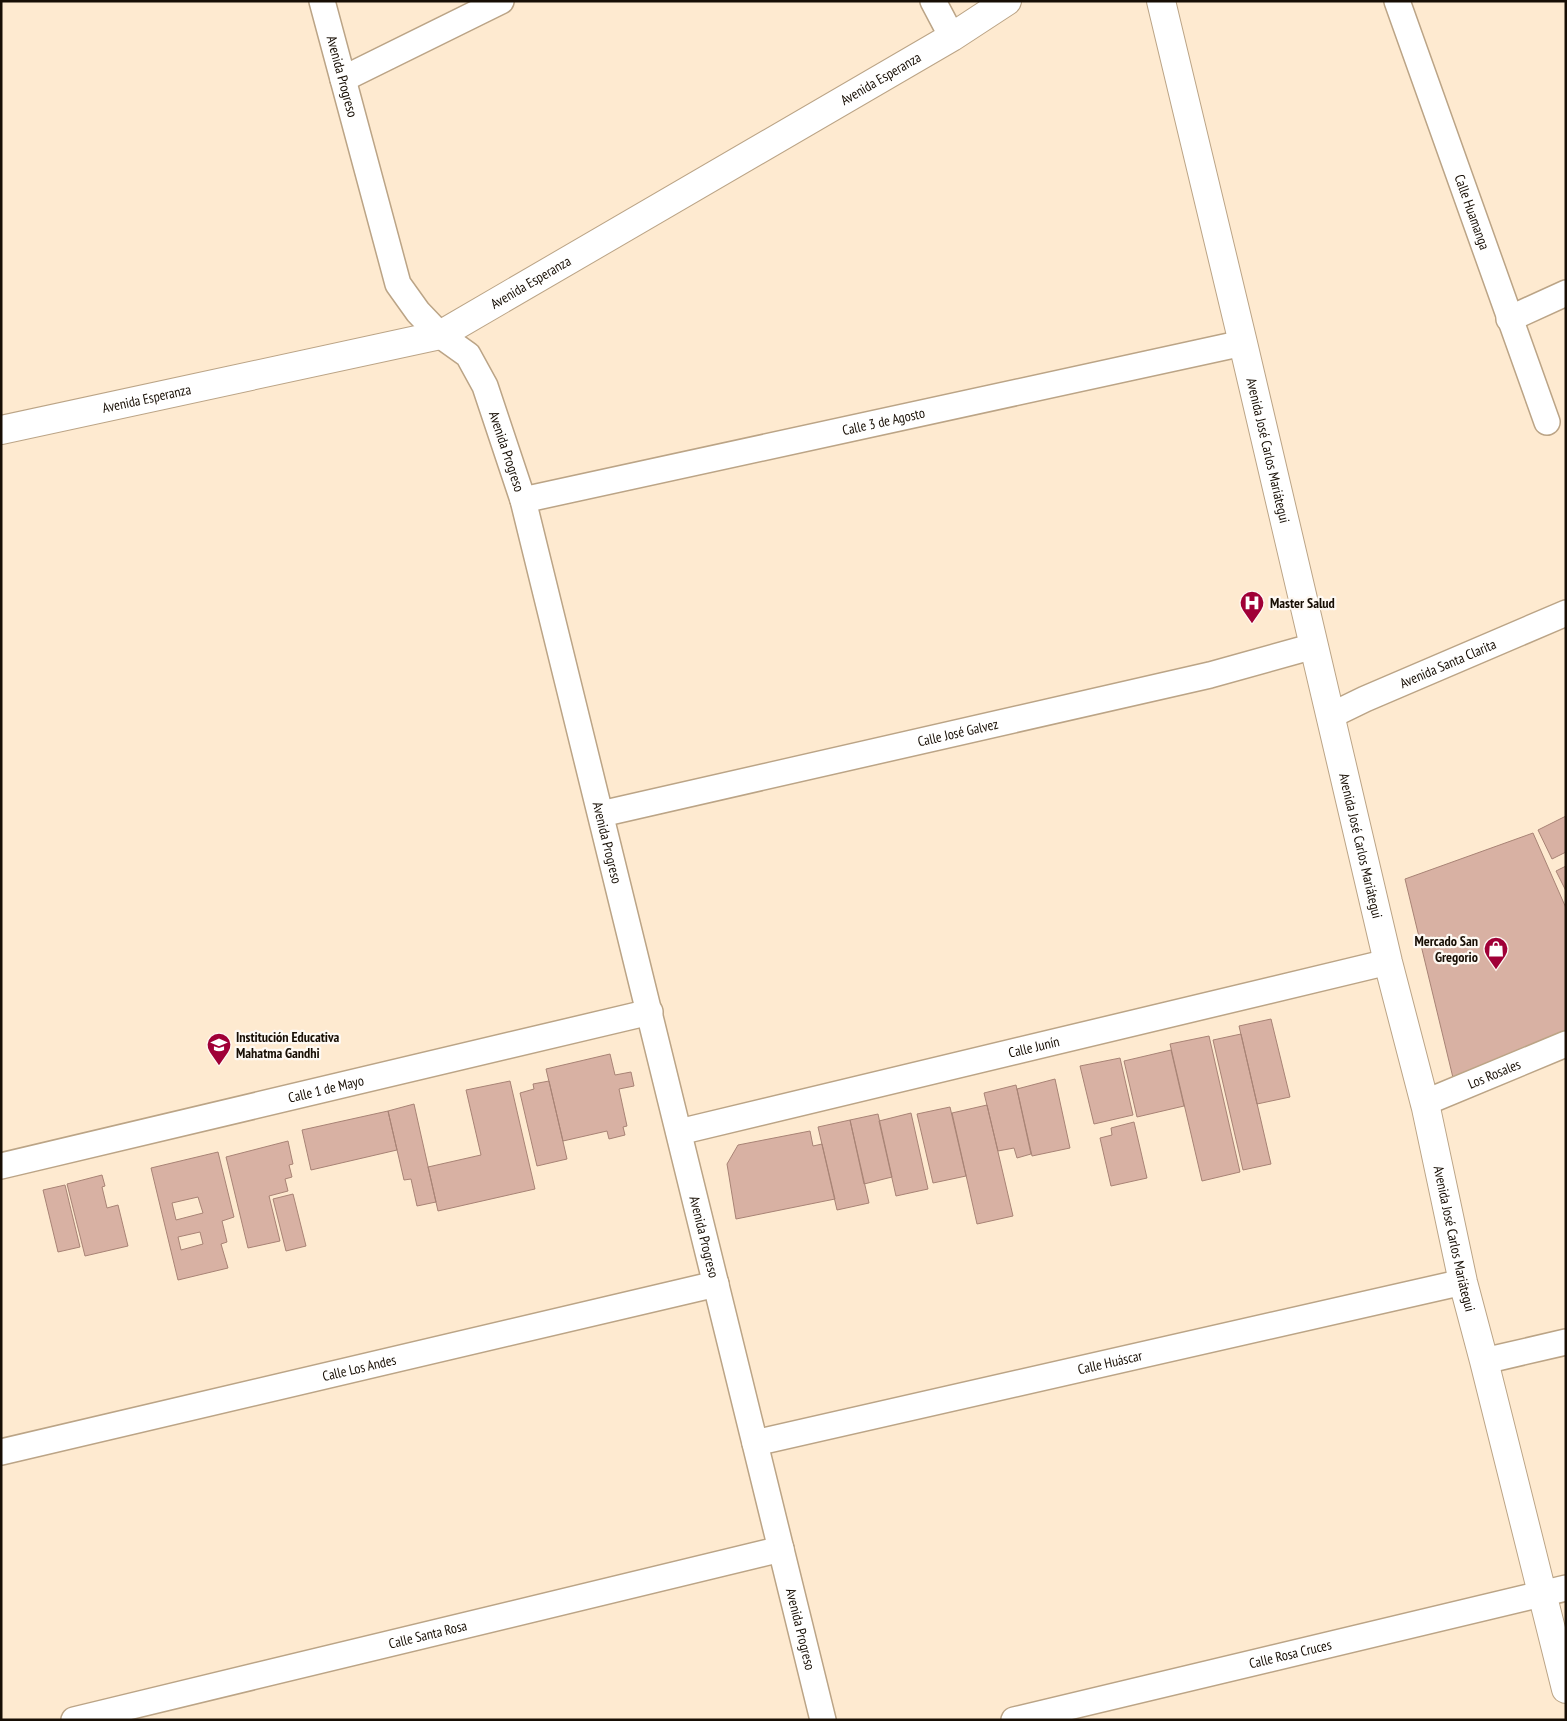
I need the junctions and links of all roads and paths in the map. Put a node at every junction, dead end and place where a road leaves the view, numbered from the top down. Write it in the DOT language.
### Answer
graph roads {
  1 [pos="322,1"];
  2 [pos="501,1"];
  3 [pos="933,1"];
  4 [pos="1008,1"];
  5 [pos="1161,1"];
  6 [pos="1397,1"];
  7 [pos="952,37"];
  8 [pos="343,79"];
  9 [pos="1566,293"];
  10 [pos="1510,319"];
  11 [pos="440,335"];
  12 [pos="1243,344"];
  13 [pos="1547,422"];
  14 [pos="1,430"];
  15 [pos="522,500"];
  16 [pos="1566,613"];
  17 [pos="1314,646"];
  18 [pos="1330,716"];
  19 [pos="601,814"];
  20 [pos="1388,962"];
  21 [pos="650,1012"];
  22 [pos="1566,1044"];
  23 [pos="1424,1102"];
  24 [pos="679,1132"];
  25 [pos="1,1166"];
  26 [pos="1463,1282"];
  27 [pos="716,1284"];
  28 [pos="1566,1342"];
  29 [pos="1484,1361"];
  30 [pos="755,1443"];
  31 [pos="1,1452"];
  32 [pos="781,1549"];
  33 [pos="1554,1590"];
  34 [pos="1566,1689"];
  35 [pos="74,1720"];
  36 [pos="823,1720"];
  37 [pos="1014,1720"];
  1 -- 8 [label="street, Avenida Progreso"];
  2 -- 8 [label="street"];
  3 -- 7 [label="street"];
  4 -- 7 [label="street, Avenida Esperanza"];
  5 -- 12 [label="street, Avenida José Carlos Mariátegui"];
  6 -- 10 [label="street, Calle Huamanga"];
  7 -- 11 [label="street, Avenida Esperanza"];
  8 -- 11 [label="street, Avenida Progreso"];
  9 -- 10 [label="street"];
  10 -- 13 [label="street, Calle Huamanga"];
  11 -- 14 [label="street, Avenida Esperanza"];
  11 -- 15 [label="street, Avenida Progreso"];
  12 -- 15 [label="street, Calle 3 de Agosto"];
  12 -- 17 [label="street, Avenida José Carlos Mariátegui"];
  15 -- 19 [label="street, Avenida Progreso"];
  16 -- 18 [label="street, Avenida Santa Clarita"];
  17 -- 18 [label="street, Avenida José Carlos Mariátegui"];
  17 -- 19 [label="street, Calle José Galvez"];
  18 -- 20 [label="street, Avenida José Carlos Mariátegui"];
  19 -- 21 [label="street, Avenida Progreso"];
  20 -- 23 [label="street, Avenida José Carlos Mariátegui"];
  20 -- 24 [label="street, Calle Junín"];
  21 -- 24 [label="street, Avenida Progreso"];
  21 -- 25 [label="street, Calle 1 de Mayo"];
  22 -- 23 [label="street, Los Rosales"];
  23 -- 26 [label="street, Avenida José Carlos Mariátegui"];
  24 -- 27 [label="street, Avenida Progreso"];
  26 -- 29 [label="street, Avenida José Carlos Mariátegui"];
  26 -- 30 [label="street, Calle Huáscar"];
  27 -- 30 [label="street, Avenida Progreso"];
  27 -- 31 [label="street, Calle Los Andes"];
  28 -- 29 [label="street"];
  29 -- 33 [label="street, Avenida José Carlos Mariátegui"];
  30 -- 32 [label="street, Avenida Progreso"];
  32 -- 35 [label="street, Calle Santa Rosa"];
  32 -- 36 [label="street, Avenida Progreso"];
  33 -- 34 [label="street, Avenida José Carlos Mariátegui"];
  33 -- 37 [label="street, Calle Rosa Cruces"];
}
